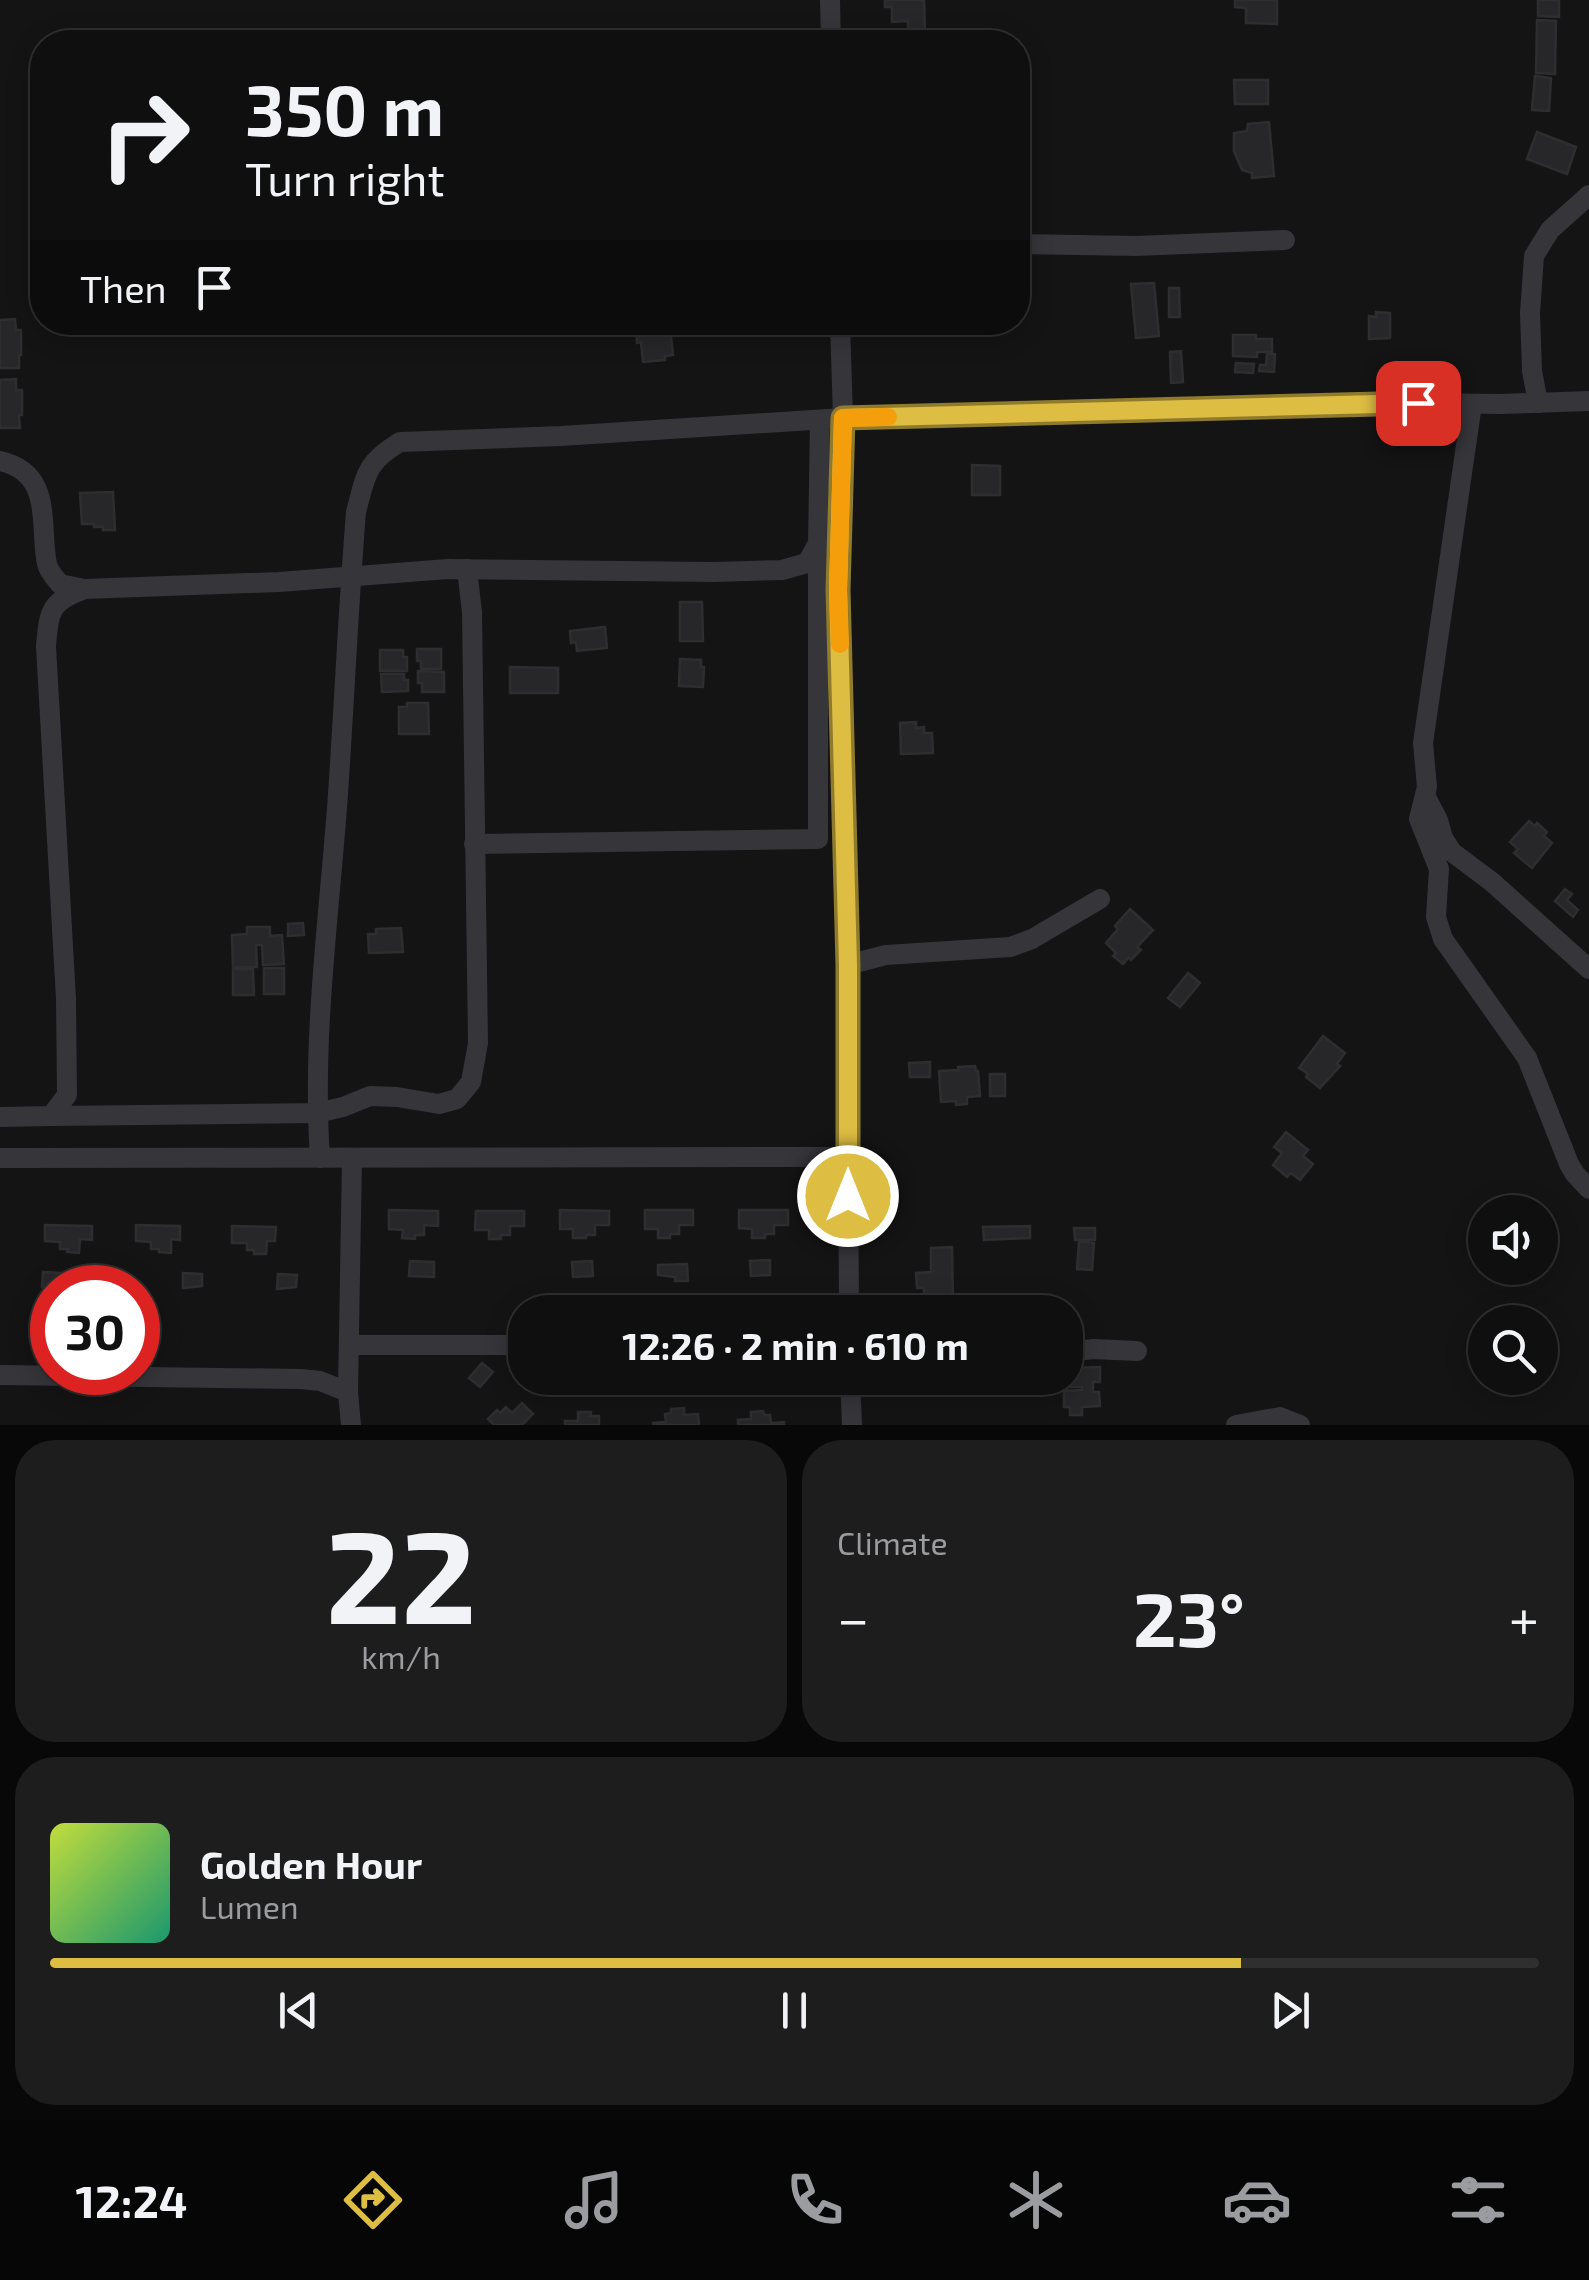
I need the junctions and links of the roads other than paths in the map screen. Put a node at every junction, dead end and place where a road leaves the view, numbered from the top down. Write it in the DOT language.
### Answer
graph roads {
  1 [pos="830,0"];
  2 [pos="831,30"];
  3 [pos="1589,195"];
  4 [pos="1284,240"];
  5 [pos="1030,244"];
  6 [pos="840,335"];
  7 [pos="1589,402"];
  8 [pos="1538,403"];
  9 [pos="1472,404"];
  10 [pos="843,418"];
  11 [pos="820,420"];
  12 [pos="0,461"];
  13 [pos="818,544"];
  14 [pos="47,568"];
  15 [pos="467,569"];
  16 [pos="350,578"];
  17 [pos="84,589"];
  18 [pos="49,617"];
  19 [pos="1425,795"];
  20 [pos="474,844"];
  21 [pos="1100,898"];
  22 [pos="848,965"];
  23 [pos="1589,969"];
  24 [pos="67,1095"];
  25 [pos="316,1113"];
  26 [pos="51,1116"];
  27 [pos="83,1116"];
  28 [pos="0,1117"];
  29 [pos="848,1156"];
  30 [pos="0,1158"];
  31 [pos="320,1158"];
  32 [pos="352,1158"];
  33 [pos="1589,1189"];
  34 [pos="849,1295"];
  35 [pos="349,1345"];
  36 [pos="508,1345"];
  37 [pos="1083,1350"];
  38 [pos="1138,1351"];
  39 [pos="0,1375"];
  40 [pos="348,1392"];
  41 [pos="851,1395"];
  42 [pos="351,1425"];
  43 [pos="852,1425"];
  44 [pos="1236,1425"];
  45 [pos="1300,1425"];
  1 -- 2 [label="street"];
  3 -- 8 [label="street"];
  4 -- 5 [label="street"];
  6 -- 10 [label="street"];
  7 -- 8 [label="street"];
  8 -- 9 [label="street"];
  9 -- 10 [label="street"];
  9 -- 19 [label="street"];
  10 -- 11 [label="street"];
  10 -- 22 [label="street"];
  11 -- 13 [label="street"];
  11 -- 16 [label="street"];
  12 -- 14 [label="street"];
  13 -- 15 [label="street"];
  13 -- 20 [label="street"];
  14 -- 17 [label="street"];
  14 -- 18 [label="street"];
  15 -- 16 [label="street"];
  15 -- 20 [label="street"];
  16 -- 17 [label="street"];
  16 -- 25 [label="street"];
  17 -- 18 [label="street"];
  18 -- 24 [label="street"];
  19 -- 23 [label="street"];
  19 -- 33 [label="street"];
  20 -- 25 [label="street"];
  21 -- 22 [label="street"];
  22 -- 29 [label="street"];
  24 -- 26 [label="street"];
  24 -- 27 [label="street"];
  25 -- 27 [label="street"];
  25 -- 31 [label="street"];
  26 -- 27 [label="street"];
  26 -- 28 [label="street"];
  29 -- 32 [label="street"];
  29 -- 34 [label="street"];
  30 -- 31 [label="street"];
  31 -- 32 [label="street"];
  32 -- 35 [label="street"];
  35 -- 36 [label="street"];
  35 -- 40 [label="street"];
  37 -- 38 [label="street"];
  39 -- 40 [label="street"];
  40 -- 42 [label="street"];
  41 -- 43 [label="street"];
  44 -- 45 [label="street"];
}
